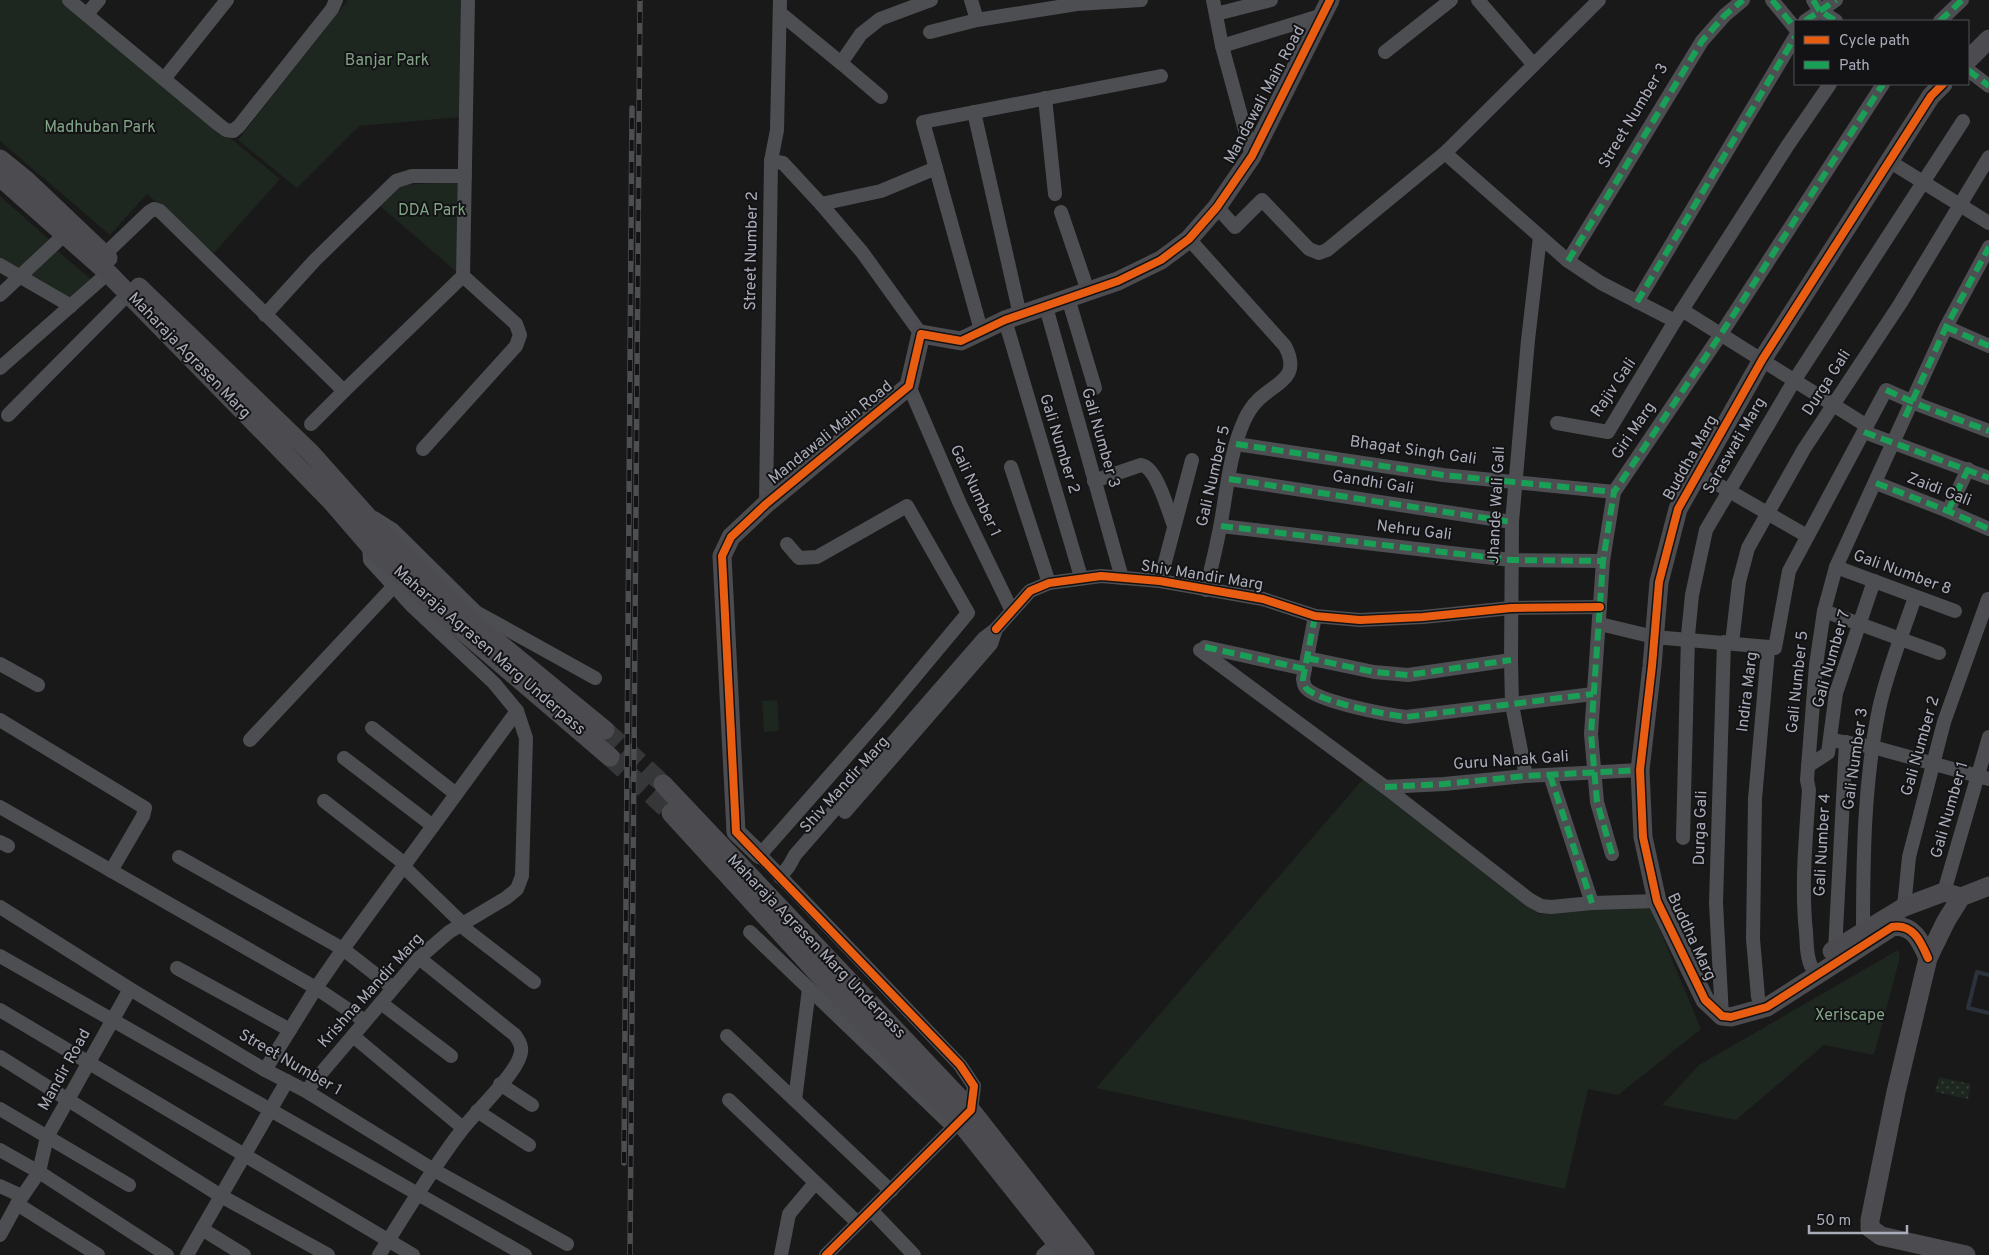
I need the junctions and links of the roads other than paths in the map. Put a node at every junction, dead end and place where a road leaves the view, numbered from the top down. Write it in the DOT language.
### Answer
graph roads {
  1 [pos="69,0"];
  2 [pos="99,0"];
  3 [pos="227,0"];
  4 [pos="336,0"];
  5 [pos="468,0"];
  6 [pos="931,0"];
  7 [pos="971,0"];
  8 [pos="1141,0"];
  9 [pos="1213,0"];
  10 [pos="1271,0"];
  11 [pos="1451,0"];
  12 [pos="1478,0"];
  13 [pos="1599,0"];
  14 [pos="1743,0"];
  15 [pos="1772,0"];
  16 [pos="1836,0"];
  17 [pos="1962,0"];
  18 [pos="1077,2"];
  19 [pos="1816,5"];
  20 [pos="780,6"];
  21 [pos="1327,8"];
  22 [pos="87,14"];
  23 [pos="1216,14"];
  24 [pos="977,20"];
  25 [pos="1806,20"];
  26 [pos="1835,20"];
  27 [pos="1941,20"];
  28 [pos="1794,27"];
  29 [pos="930,32"];
  30 [pos="1794,39"];
  31 [pos="1989,39"];
  32 [pos="1222,46"];
  33 [pos="1385,52"];
  34 [pos="1969,59"];
  35 [pos="841,63"];
  36 [pos="1533,64"];
  37 [pos="1969,71"];
  38 [pos="1161,76"];
  39 [pos="164,79"];
  40 [pos="1829,85"];
  41 [pos="1882,85"];
  42 [pos="1942,85"];
  43 [pos="1989,86"];
  44 [pos="881,97"];
  45 [pos="1045,98"];
  46 [pos="974,112"];
  47 [pos="1963,120"];
  48 [pos="1445,153"];
  49 [pos="1252,156"];
  50 [pos="1989,157"];
  51 [pos="0,159"];
  52 [pos="1889,160"];
  53 [pos="771,161"];
  54 [pos="936,168"];
  55 [pos="465,176"];
  56 [pos="3,183"];
  57 [pos="1923,183"];
  58 [pos="1056,194"];
  59 [pos="821,204"];
  60 [pos="1959,205"];
  61 [pos="1217,206"];
  62 [pos="1061,212"];
  63 [pos="55,216"];
  64 [pos="1989,223"];
  65 [pos="64,235"];
  66 [pos="1540,237"];
  67 [pos="1189,239"];
  68 [pos="1989,247"];
  69 [pos="105,254"];
  70 [pos="1568,261"];
  71 [pos="0,265"];
  72 [pos="108,273"];
  73 [pos="20,276"];
  74 [pos="463,276"];
  75 [pos="1088,291"];
  76 [pos="128,294"];
  77 [pos="0,295"];
  78 [pos="1068,298"];
  79 [pos="1637,302"];
  80 [pos="71,306"];
  81 [pos="1046,306"];
  82 [pos="265,315"];
  83 [pos="1678,316"];
  84 [pos="1012,318"];
  85 [pos="1946,327"];
  86 [pos="981,330"];
  87 [pos="921,334"];
  88 [pos="1721,334"];
  89 [pos="1989,346"];
  90 [pos="1762,360"];
  91 [pos="0,368"];
  92 [pos="1794,381"];
  93 [pos="909,386"];
  94 [pos="1095,388"];
  95 [pos="344,392"];
  96 [pos="1911,402"];
  97 [pos="1833,405"];
  98 [pos="8,415"];
  99 [pos="1557,423"];
  100 [pos="311,424"];
  101 [pos="1865,429"];
  102 [pos="1989,431"];
  103 [pos="1236,444"];
  104 [pos="1893,444"];
  105 [pos="423,449"];
  106 [pos="1192,460"];
  107 [pos="1011,467"];
  108 [pos="1968,469"];
  109 [pos="1698,474"];
  110 [pos="1989,478"];
  111 [pos="1228,479"];
  112 [pos="1094,480"];
  113 [pos="1514,480"];
  114 [pos="1876,483"];
  115 [pos="1729,491"];
  116 [pos="1614,492"];
  117 [pos="337,495"];
  118 [pos="766,504"];
  119 [pos="363,511"];
  120 [pos="1948,511"];
  121 [pos="1767,513"];
  122 [pos="1512,522"];
  123 [pos="1174,526"];
  124 [pos="1221,526"];
  125 [pos="1989,529"];
  126 [pos="1807,536"];
  127 [pos="788,544"];
  128 [pos="369,545"];
  129 [pos="1511,560"];
  130 [pos="1603,561"];
  131 [pos="1836,567"];
  132 [pos="1081,577"];
  133 [pos="1122,578"];
  134 [pos="1160,581"];
  135 [pos="1874,581"];
  136 [pos="1049,583"];
  137 [pos="394,586"];
  138 [pos="1206,590"];
  139 [pos="1915,596"];
  140 [pos="1988,599"];
  141 [pos="1600,607"];
  142 [pos="1511,608"];
  143 [pos="1012,610"];
  144 [pos="1955,610"];
  145 [pos="1824,611"];
  146 [pos="1315,616"];
  147 [pos="1600,624"];
  148 [pos="1859,624"];
  149 [pos="1654,637"];
  150 [pos="1900,638"];
  151 [pos="1688,639"];
  152 [pos="1728,642"];
  153 [pos="1769,647"];
  154 [pos="1939,653"];
  155 [pos="1510,660"];
  156 [pos="0,664"];
  157 [pos="1306,664"];
  158 [pos="594,678"];
  159 [pos="38,685"];
  160 [pos="1593,694"];
  161 [pos="1512,705"];
  162 [pos="517,711"];
  163 [pos="883,715"];
  164 [pos="0,720"];
  165 [pos="372,728"];
  166 [pos="605,730"];
  167 [pos="906,736"];
  168 [pos="1989,737"];
  169 [pos="1828,739"];
  170 [pos="250,740"];
  171 [pos="1846,742"];
  172 [pos="1873,747"];
  173 [pos="610,757"];
  174 [pos="344,758"];
  175 [pos="1934,764"];
  176 [pos="1808,766"];
  177 [pos="1640,770"];
  178 [pos="1594,773"];
  179 [pos="1550,775"];
  180 [pos="1526,776"];
  181 [pos="1984,778"];
  182 [pos="663,784"];
  183 [pos="1385,787"];
  184 [pos="456,794"];
  185 [pos="324,801"];
  186 [pos="0,807"];
  187 [pos="671,813"];
  188 [pos="433,826"];
  189 [pos="1683,838"];
  190 [pos="1612,854"];
  191 [pos="760,855"];
  192 [pos="179,857"];
  193 [pos="404,865"];
  194 [pos="111,871"];
  195 [pos="784,871"];
  196 [pos="1989,886"];
  197 [pos="1952,895"];
  198 [pos="1657,901"];
  199 [pos="1592,903"];
  200 [pos="0,907"];
  201 [pos="1904,907"];
  202 [pos="1890,922"];
  203 [pos="462,925"];
  204 [pos="750,932"];
  205 [pos="1863,932"];
  206 [pos="343,949"];
  207 [pos="1835,950"];
  208 [pos="0,956"];
  209 [pos="419,958"];
  210 [pos="1928,958"];
  211 [pos="177,968"];
  212 [pos="1813,972"];
  213 [pos="534,982"];
  214 [pos="316,988"];
  215 [pos="393,988"];
  216 [pos="130,989"];
  217 [pos="810,989"];
  218 [pos="1758,997"];
  219 [pos="381,1003"];
  220 [pos="0,1010"];
  221 [pos="1741,1014"];
  222 [pos="1722,1016"];
  223 [pos="113,1020"];
  224 [pos="365,1021"];
  225 [pos="290,1030"];
  226 [pos="352,1036"];
  227 [pos="727,1036"];
  228 [pos="451,1056"];
  229 [pos="0,1057"];
  230 [pos="89,1063"];
  231 [pos="265,1070"];
  232 [pos="287,1081"];
  233 [pos="500,1084"];
  234 [pos="306,1092"];
  235 [pos="69,1098"];
  236 [pos="728,1100"];
  237 [pos="795,1100"];
  238 [pos="532,1105"];
  239 [pos="0,1109"];
  240 [pos="271,1109"];
  241 [pos="477,1112"];
  242 [pos="962,1120"];
  243 [pos="463,1128"];
  244 [pos="47,1137"];
  245 [pos="529,1145"];
  246 [pos="0,1150"];
  247 [pos="245,1155"];
  248 [pos="432,1169"];
  249 [pos="39,1172"];
  250 [pos="815,1183"];
  251 [pos="129,1185"];
  252 [pos="0,1186"];
  253 [pos="891,1191"];
  254 [pos="419,1195"];
  255 [pos="221,1196"];
  256 [pos="19,1200"];
  257 [pos="872,1211"];
  258 [pos="4,1220"];
  259 [pos="858,1224"];
  260 [pos="202,1229"];
  261 [pos="0,1236"];
  262 [pos="388,1241"];
  263 [pos="567,1244"];
  264 [pos="1056,1251"];
  265 [pos="98,1255"];
  266 [pos="167,1255"];
  267 [pos="187,1255"];
  268 [pos="244,1255"];
  269 [pos="328,1255"];
  270 [pos="379,1255"];
  271 [pos="413,1255"];
  272 [pos="525,1255"];
  273 [pos="781,1255"];
  274 [pos="826,1255"];
  275 [pos="914,1255"];
  276 [pos="1085,1255"];
  277 [pos="1966,1255"];
  1 -- 22 [label="street"];
  2 -- 22 [label="street"];
  3 -- 39 [label="street"];
  4 -- 39 [label="street"];
  5 -- 55 [label="street"];
  6 -- 35 [label="street"];
  7 -- 24 [label="street"];
  8 -- 18 [label="street"];
  9 -- 23 [label="street"];
  10 -- 23 [label="street"];
  11 -- 33 [label="street"];
  12 -- 36 [label="street"];
  13 -- 36 [label="street"];
  14 -- 70 [label="street, Street Number 3"];
  15 -- 28 [label="street"];
  16 -- 19 [label="street"];
  17 -- 27 [label="street"];
  18 -- 24 [label="street"];
  19 -- 25 [label="street"];
  19 -- 26 [label="street"];
  20 -- 35 [label="street"];
  20 -- 53 [label="street, Street Number 2"];
  21 -- 32 [label="street"];
  21 -- 49 [label="street, Mandawali Main Road"];
  22 -- 39 [label="street"];
  23 -- 32 [label="street"];
  24 -- 29 [label="street"];
  30 -- 79 [label="street"];
  31 -- 34 [label="street"];
  32 -- 49 [label="street"];
  35 -- 44 [label="street"];
  36 -- 48 [label="street"];
  37 -- 43 [label="street"];
  38 -- 45 [label="street"];
  40 -- 83 [label="street"];
  41 -- 88 [label="street, Giri Marg"];
  42 -- 52 [label="street, Buddha Marg"];
  45 -- 46 [label="street"];
  45 -- 58 [label="street"];
  46 -- 54 [label="street"];
  46 -- 84 [label="street, Gali Number 2"];
  47 -- 57 [label="street, Saraswati Marg"];
  48 -- 61 [label="street"];
  48 -- 66 [label="street"];
  49 -- 61 [label="street, Mandawali Main Road"];
  50 -- 60 [label="street, Durga Gali"];
  51 -- 63 [label="street, Maharaja Agrasen Marg"];
  52 -- 57 [label="street"];
  52 -- 90 [label="street, Buddha Marg"];
  53 -- 59 [label="street"];
  53 -- 118 [label="street, Street Number 2"];
  54 -- 59 [label="street"];
  54 -- 86 [label="street"];
  55 -- 74 [label="street"];
  55 -- 82 [label="street"];
  56 -- 63 [label="street, Maharaja Agrasen Marg"];
  57 -- 60 [label="street"];
  57 -- 92 [label="street, Saraswati Marg"];
  59 -- 87 [label="street"];
  60 -- 64 [label="street"];
  60 -- 97 [label="street, Durga Gali"];
  61 -- 67 [label="street, Mandawali Main Road"];
  62 -- 75 [label="street"];
  63 -- 65 [label="street, Maharaja Agrasen Marg"];
  63 -- 69 [label="street, Maharaja Agrasen Marg"];
  65 -- 72 [label="street, Maharaja Agrasen Marg"];
  65 -- 73 [label="street"];
  66 -- 70 [label="street"];
  66 -- 113 [label="street, Jhande Wali Gali"];
  67 -- 75 [label="street, Mandawali Main Road"];
  67 -- 103 [label="street, Gali Number 5"];
  68 -- 85 [label="street, Gali Number 5"];
  69 -- 82 [label="street"];
  69 -- 117 [label="street, Maharaja Agrasen Marg"];
  70 -- 79 [label="street"];
  71 -- 73 [label="street"];
  72 -- 76 [label="street, Maharaja Agrasen Marg"];
  72 -- 80 [label="street"];
  73 -- 77 [label="street"];
  73 -- 80 [label="street"];
  74 -- 95 [label="street"];
  74 -- 105 [label="street"];
  75 -- 78 [label="street, Mandawali Main Road"];
  76 -- 98 [label="street"];
  76 -- 117 [label="street, Maharaja Agrasen Marg"];
  78 -- 81 [label="street, Mandawali Main Road"];
  78 -- 94 [label="street"];
  79 -- 83 [label="street"];
  80 -- 91 [label="street"];
  81 -- 84 [label="street, Mandawali Main Road"];
  81 -- 112 [label="street, Gali Number 3"];
  82 -- 95 [label="street"];
  83 -- 88 [label="street"];
  83 -- 99 [label="street, Rajiv Gali"];
  84 -- 86 [label="street, Mandawali Main Road"];
  84 -- 132 [label="street, Gali Number 2"];
  85 -- 89 [label="street"];
  85 -- 96 [label="street, Gali Number 5"];
  86 -- 87 [label="street, Mandawali Main Road"];
  87 -- 93 [label="street, Mandawali Main Road"];
  88 -- 90 [label="street"];
  88 -- 116 [label="street, Giri Marg"];
  90 -- 92 [label="street"];
  90 -- 109 [label="street, Buddha Marg"];
  92 -- 97 [label="street"];
  92 -- 115 [label="street, Saraswati Marg"];
  93 -- 118 [label="street, Mandawali Main Road"];
  93 -- 143 [label="street, Gali Number 1"];
  95 -- 100 [label="street"];
  96 -- 101 [label="street, Indira Marg"];
  96 -- 102 [label="street"];
  96 -- 104 [label="street, Gali Number 5"];
  97 -- 101 [label="street"];
  97 -- 121 [label="street, Durga Gali"];
  101 -- 104 [label="street"];
  101 -- 126 [label="street, Indira Marg"];
  103 -- 111 [label="street, Gali Number 5"];
  103 -- 113 [label="street, Bhagat Singh Gali"];
  104 -- 108 [label="street"];
  104 -- 114 [label="street, Gali Number 5"];
  106 -- 123 [label="street"];
  107 -- 136 [label="street"];
  108 -- 110 [label="street"];
  108 -- 120 [label="street"];
  109 -- 115 [label="street"];
  109 -- 149 [label="street, Buddha Marg"];
  111 -- 122 [label="street, Gandhi Gali"];
  111 -- 124 [label="street, Gali Number 5"];
  112 -- 123 [label="street"];
  112 -- 133 [label="street, Gali Number 3"];
  113 -- 116 [label="street, Bhagat Singh Gali"];
  113 -- 122 [label="street, Jhande Wali Gali"];
  114 -- 120 [label="street, Zaidi Gali"];
  114 -- 131 [label="street, Gali Number 5"];
  115 -- 121 [label="street"];
  115 -- 151 [label="street, Saraswati Marg"];
  116 -- 130 [label="street, Giri Marg"];
  117 -- 119 [label="street, Maharaja Agrasen Marg"];
  117 -- 128 [label="street, Maharaja Agrasen Marg"];
  118 -- 191 [label="street, Mandawali Main Road"];
  119 -- 158 [label="street"];
  119 -- 166 [label="street, Maharaja Agrasen Marg Underpass"];
  120 -- 125 [label="street, Zaidi Gali"];
  121 -- 126 [label="street"];
  121 -- 152 [label="street, Durga Gali"];
  122 -- 129 [label="street, Jhande Wali Gali"];
  123 -- 134 [label="street"];
  124 -- 129 [label="street, Nehru Gali"];
  124 -- 138 [label="street, Gali Number 5"];
  126 -- 153 [label="street, Indira Marg"];
  127 -- 163 [label="street"];
  128 -- 137 [label="street"];
  128 -- 173 [label="street, Maharaja Agrasen Marg Underpass"];
  129 -- 130 [label="street, Nehru Gali"];
  129 -- 142 [label="street, Jhande Wali Gali"];
  130 -- 141 [label="street, Giri Marg"];
  131 -- 135 [label="street, Gali Number 8"];
  131 -- 145 [label="street, Gali Number 5"];
  132 -- 133 [label="street, Shiv Mandir Marg"];
  132 -- 136 [label="street, Shiv Mandir Marg"];
  133 -- 134 [label="street, Shiv Mandir Marg"];
  134 -- 138 [label="street, Shiv Mandir Marg"];
  135 -- 139 [label="street, Gali Number 8"];
  135 -- 148 [label="street, Gali Number 7"];
  136 -- 143 [label="street, Shiv Mandir Marg"];
  137 -- 162 [label="street"];
  137 -- 170 [label="street"];
  138 -- 146 [label="street, Shiv Mandir Marg"];
  139 -- 144 [label="street, Gali Number 8"];
  139 -- 150 [label="street, Gali Number 3"];
  140 -- 175 [label="street, Gali Number 2"];
  141 -- 142 [label="street, Shiv Mandir Marg"];
  141 -- 147 [label="street, Giri Marg"];
  142 -- 146 [label="street, Shiv Mandir Marg"];
  142 -- 155 [label="street, Jhande Wali Gali"];
  143 -- 167 [label="street, Shiv Mandir Marg"];
  145 -- 148 [label="street"];
  145 -- 176 [label="street, Gali Number 5"];
  146 -- 157 [label="street"];
  147 -- 149 [label="street"];
  147 -- 160 [label="street, Giri Marg"];
  148 -- 150 [label="street"];
  148 -- 169 [label="street, Gali Number 7"];
  149 -- 151 [label="street"];
  149 -- 177 [label="street, Buddha Marg"];
  150 -- 154 [label="street"];
  150 -- 172 [label="street, Gali Number 3"];
  151 -- 152 [label="street"];
  151 -- 189 [label="street, Saraswati Marg"];
  152 -- 153 [label="street"];
  152 -- 222 [label="street, Durga Gali"];
  153 -- 218 [label="street, Indira Marg"];
  155 -- 157 [label="street"];
  155 -- 161 [label="street, Jhande Wali Gali"];
  156 -- 159 [label="street"];
  157 -- 161 [label="street"];
  157 -- 183 [label="street"];
  160 -- 161 [label="street"];
  160 -- 178 [label="street, Giri Marg"];
  161 -- 180 [label="street, Jhande Wali Gali"];
  162 -- 184 [label="street"];
  162 -- 203 [label="street, Krishna Mandir Marg"];
  163 -- 167 [label="street"];
  163 -- 191 [label="street"];
  164 -- 194 [label="street"];
  165 -- 184 [label="street"];
  167 -- 195 [label="street, Shiv Mandir Marg"];
  168 -- 181 [label="street, Gali Number 1"];
  169 -- 171 [label="street"];
  169 -- 176 [label="street, Gali Number 7"];
  171 -- 172 [label="street"];
  171 -- 207 [label="street, Gali Number 4"];
  172 -- 175 [label="street"];
  172 -- 205 [label="street, Gali Number 3"];
  174 -- 188 [label="street"];
  175 -- 181 [label="street"];
  175 -- 201 [label="street, Gali Number 2"];
  176 -- 212 [label="street, Gali Number 5"];
  177 -- 178 [label="street, Guru Nanak Gali"];
  177 -- 198 [label="street, Buddha Marg"];
  178 -- 179 [label="street, Guru Nanak Gali"];
  178 -- 190 [label="street, Giri Marg"];
  179 -- 180 [label="street, Guru Nanak Gali"];
  179 -- 199 [label="street"];
  180 -- 183 [label="street, Guru Nanak Gali"];
  181 -- 197 [label="street, Gali Number 1"];
  182 -- 242 [label="street, Maharaja Agrasen Marg Underpass"];
  183 -- 199 [label="street"];
  184 -- 188 [label="street"];
  185 -- 193 [label="street"];
  186 -- 194 [label="street"];
  187 -- 242 [label="street, Maharaja Agrasen Marg Underpass"];
  188 -- 193 [label="street"];
  191 -- 195 [label="street"];
  192 -- 206 [label="street"];
  193 -- 203 [label="street"];
  193 -- 206 [label="street"];
  194 -- 214 [label="street"];
  195 -- 242 [label="street"];
  196 -- 197 [label="street"];
  197 -- 201 [label="street"];
  197 -- 210 [label="street"];
  198 -- 199 [label="street"];
  198 -- 222 [label="street, Buddha Marg"];
  200 -- 216 [label="street, Street Number 1"];
  201 -- 202 [label="street"];
  202 -- 205 [label="street"];
  202 -- 210 [label="street"];
  202 -- 212 [label="street"];
  203 -- 209 [label="street, Krishna Mandir Marg"];
  203 -- 213 [label="street"];
  204 -- 217 [label="street"];
  205 -- 207 [label="street"];
  206 -- 214 [label="street"];
  206 -- 215 [label="street"];
  207 -- 212 [label="street"];
  208 -- 223 [label="street"];
  209 -- 215 [label="street, Krishna Mandir Marg"];
  209 -- 233 [label="street"];
  210 -- 277 [label="street"];
  211 -- 225 [label="street"];
  212 -- 218 [label="street"];
  212 -- 221 [label="street"];
  214 -- 224 [label="street"];
  214 -- 225 [label="street"];
  215 -- 219 [label="street, Krishna Mandir Marg"];
  216 -- 223 [label="street, Mandir Road"];
  216 -- 231 [label="street, Street Number 1"];
  217 -- 237 [label="street"];
  217 -- 242 [label="street"];
  218 -- 221 [label="street"];
  219 -- 224 [label="street, Krishna Mandir Marg"];
  219 -- 228 [label="street"];
  220 -- 230 [label="street"];
  221 -- 222 [label="street"];
  223 -- 230 [label="street, Mandir Road"];
  223 -- 240 [label="street"];
  224 -- 226 [label="street, Krishna Mandir Marg"];
  225 -- 231 [label="street"];
  226 -- 234 [label="street, Krishna Mandir Marg"];
  226 -- 243 [label="street"];
  227 -- 237 [label="street"];
  229 -- 235 [label="street"];
  230 -- 235 [label="street, Mandir Road"];
  230 -- 247 [label="street"];
  231 -- 232 [label="street, Street Number 1"];
  232 -- 234 [label="street, Street Number 1"];
  232 -- 240 [label="street"];
  233 -- 238 [label="street"];
  233 -- 241 [label="street"];
  234 -- 248 [label="street, Street Number 1"];
  235 -- 244 [label="street, Mandir Road"];
  235 -- 255 [label="street"];
  236 -- 250 [label="street"];
  237 -- 253 [label="street"];
  239 -- 244 [label="street"];
  240 -- 247 [label="street"];
  240 -- 254 [label="street"];
  241 -- 243 [label="street"];
  241 -- 245 [label="street"];
  242 -- 253 [label="street"];
  242 -- 264 [label="street"];
  242 -- 276 [label="street"];
  243 -- 248 [label="street"];
  244 -- 249 [label="street, Mandir Road"];
  244 -- 251 [label="street"];
  246 -- 249 [label="street"];
  247 -- 255 [label="street"];
  247 -- 262 [label="street"];
  248 -- 254 [label="street"];
  248 -- 263 [label="street, Street Number 1"];
  249 -- 256 [label="street"];
  249 -- 266 [label="street"];
  250 -- 259 [label="street"];
  250 -- 273 [label="street"];
  252 -- 256 [label="street"];
  253 -- 257 [label="street"];
  254 -- 262 [label="street"];
  254 -- 272 [label="street"];
  255 -- 260 [label="street"];
  255 -- 269 [label="street"];
  256 -- 258 [label="street"];
  256 -- 265 [label="street"];
  257 -- 259 [label="street"];
  257 -- 275 [label="street"];
  258 -- 261 [label="street"];
  259 -- 274 [label="street"];
  260 -- 267 [label="street"];
  260 -- 268 [label="street"];
  262 -- 270 [label="street"];
  262 -- 271 [label="street"];
}
